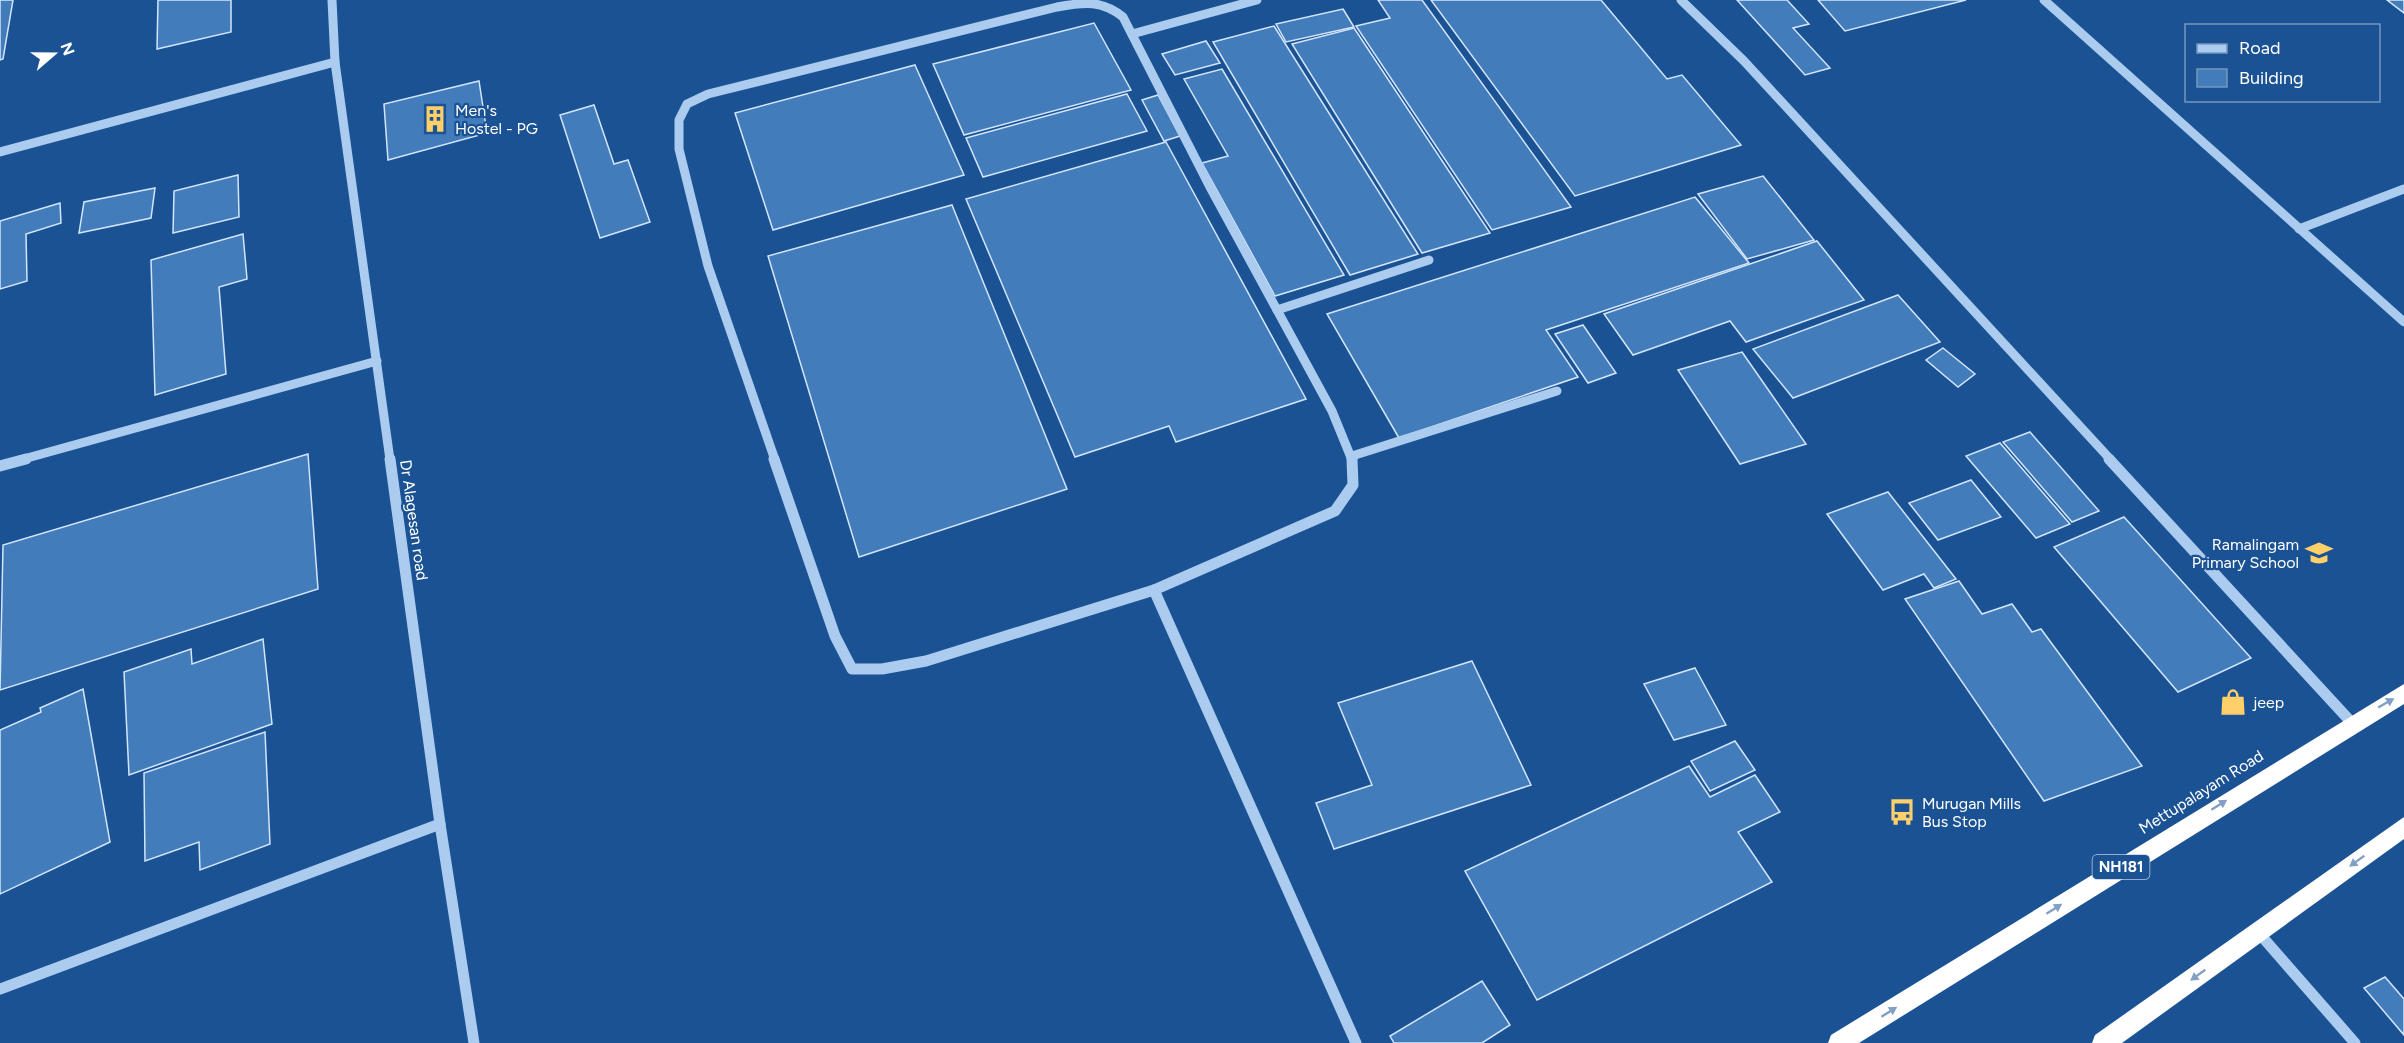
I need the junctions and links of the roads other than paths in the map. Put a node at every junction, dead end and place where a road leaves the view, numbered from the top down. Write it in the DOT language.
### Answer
graph roads {
  1 [pos="332,0"];
  2 [pos="1257,0"];
  3 [pos="1681,0"];
  4 [pos="2044,0"];
  5 [pos="1132,34"];
  6 [pos="335,62"];
  7 [pos="0,152"];
  8 [pos="2404,189"];
  9 [pos="2300,228"];
  10 [pos="1429,260"];
  11 [pos="1277,310"];
  12 [pos="2404,322"];
  13 [pos="377,361"];
  14 [pos="1557,391"];
  15 [pos="1352,456"];
  16 [pos="0,466"];
  17 [pos="1154,590"];
  18 [pos="2404,693"];
  19 [pos="2352,723"];
  20 [pos="440,824"];
  21 [pos="2404,827"];
  22 [pos="2258,932"];
  23 [pos="0,989"];
  24 [pos="474,1043"];
  25 [pos="1356,1043"];
  26 [pos="1839,1043"];
  27 [pos="2103,1043"];
  28 [pos="2355,1043"];
  1 -- 6 [label="street, Dr Alagesan road"];
  2 -- 5 [label="street"];
  3 -- 19 [label="street"];
  4 -- 9 [label="street"];
  5 -- 11 [label="street"];
  5 -- 17 [label="street"];
  6 -- 7 [label="street"];
  6 -- 13 [label="street, Dr Alagesan road"];
  8 -- 9 [label="street"];
  9 -- 12 [label="street"];
  10 -- 11 [label="street"];
  11 -- 15 [label="street"];
  13 -- 16 [label="street"];
  13 -- 20 [label="street, Dr Alagesan road"];
  14 -- 15 [label="street"];
  15 -- 17 [label="street"];
  17 -- 25 [label="street"];
  19 -- 18 [label="highway, Mettupalayam Road / NH181, one-way"];
  26 -- 19 [label="highway, Mettupalayam Road / NH181, one-way"];
  20 -- 23 [label="street"];
  20 -- 24 [label="street, Dr Alagesan road"];
  21 -- 22 [label="highway, one-way"];
  22 -- 27 [label="highway, one-way"];
  22 -- 28 [label="street"];
}
